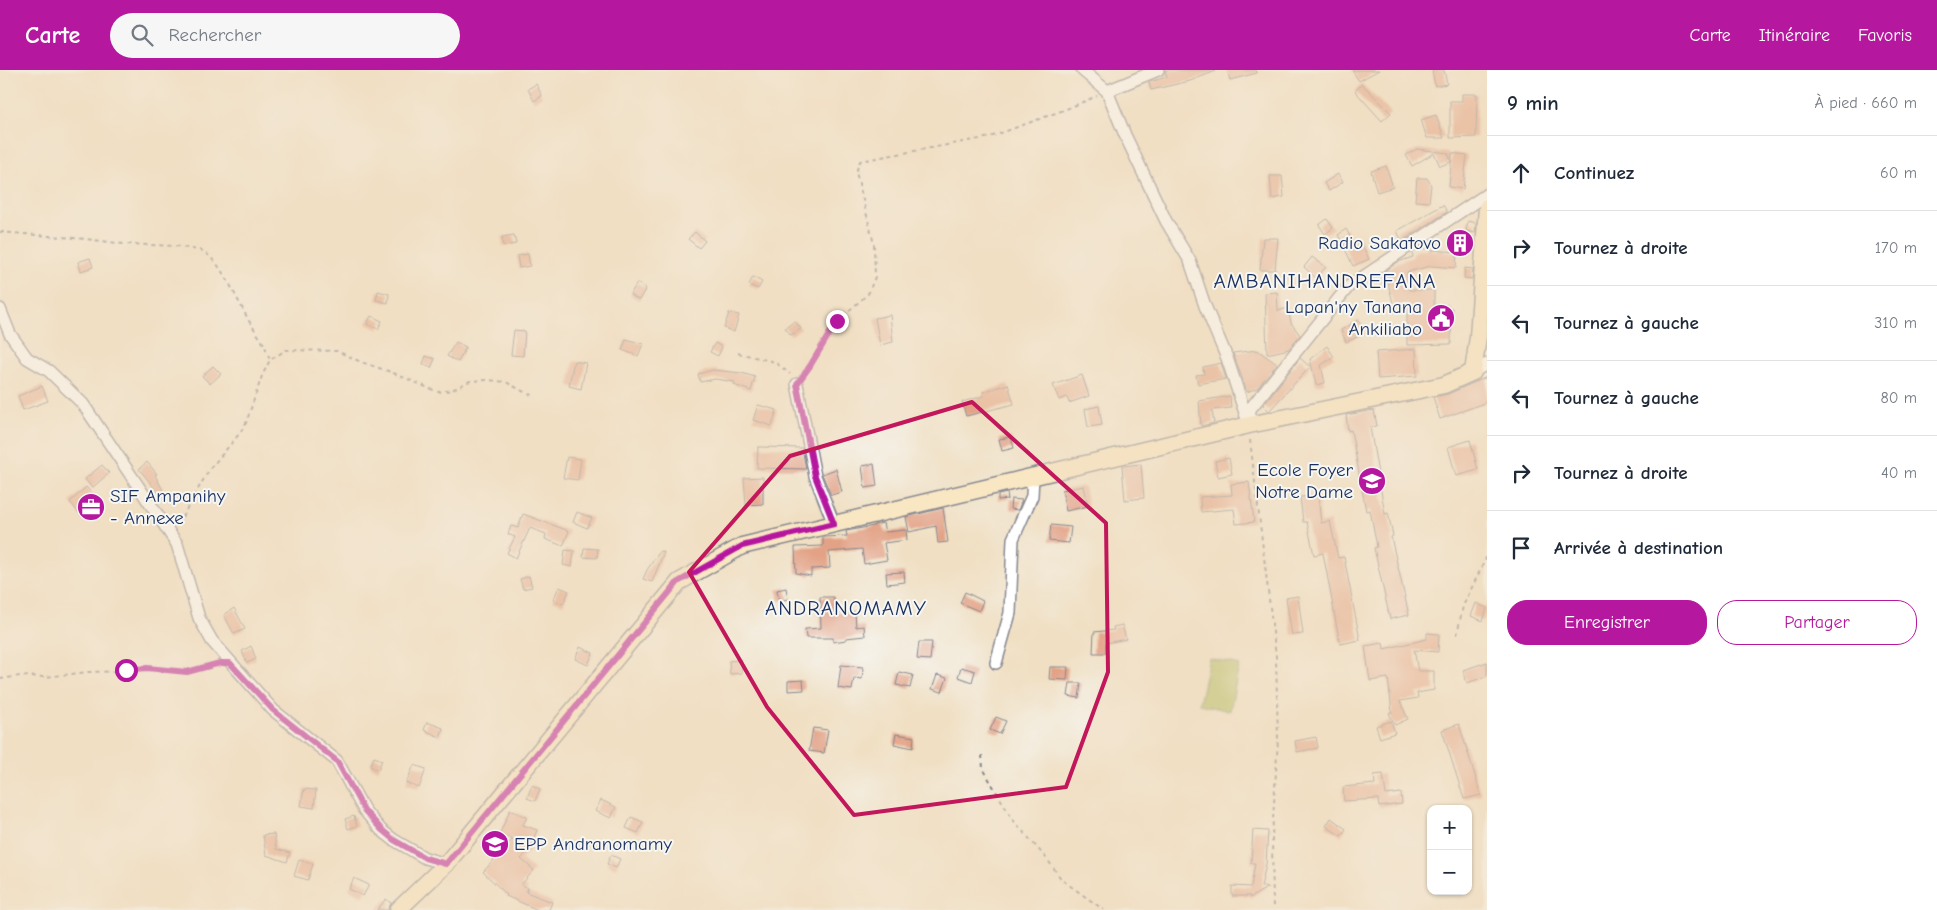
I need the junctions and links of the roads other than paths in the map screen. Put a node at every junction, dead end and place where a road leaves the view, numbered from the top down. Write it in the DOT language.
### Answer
graph roads {
  1 [pos="1082,70"];
  2 [pos="1158,70"];
  3 [pos="1108,91"];
  4 [pos="1487,194"];
  5 [pos="1487,206"];
  6 [pos="0,309"];
  7 [pos="1480,368"];
  8 [pos="797,384"];
  9 [pos="1248,425"];
  10 [pos="1033,476"];
  11 [pos="834,524"];
  12 [pos="996,663"];
  13 [pos="446,864"];
  14 [pos="398,910"];
  1 -- 3 [label="street"];
  2 -- 3 [label="street"];
  3 -- 9 [label="street"];
  4 -- 9 [label="street"];
  5 -- 7 [label="main road"];
  6 -- 13 [label="street"];
  7 -- 9 [label="main road"];
  8 -- 11 [label="street"];
  9 -- 10 [label="main road"];
  10 -- 11 [label="main road"];
  10 -- 12 [label="street"];
  11 -- 13 [label="main road"];
  13 -- 14 [label="main road"];
}
